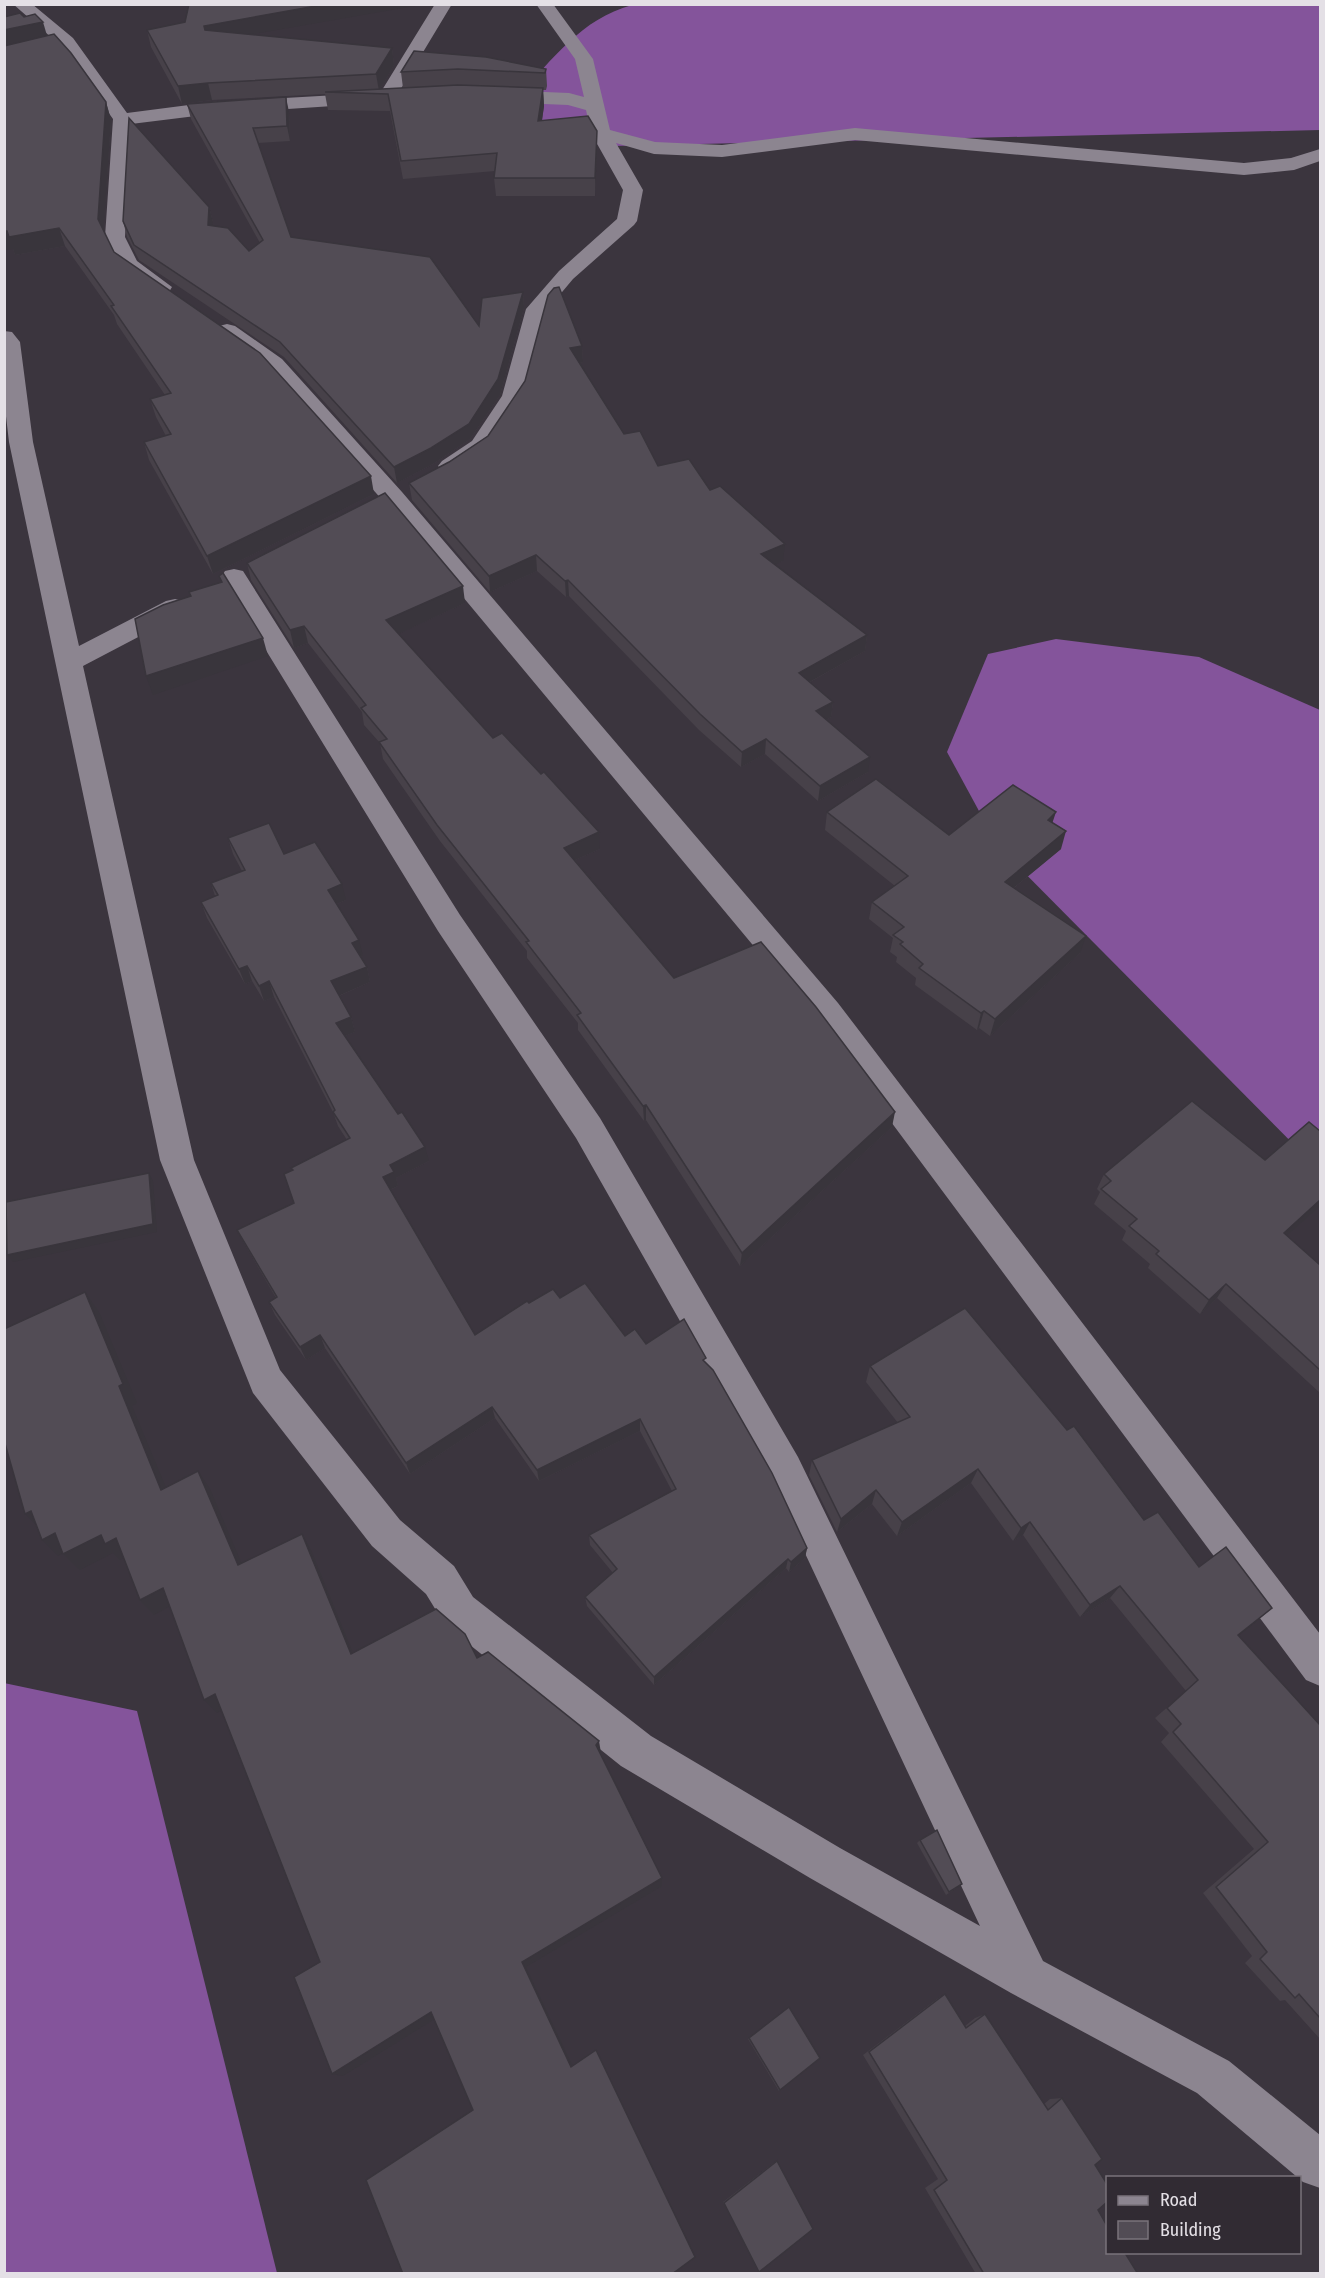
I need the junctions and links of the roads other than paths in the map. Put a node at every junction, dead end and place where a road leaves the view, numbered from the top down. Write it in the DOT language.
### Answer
graph roads {
  1 [pos="21,4"];
  2 [pos="444,4"];
  3 [pos="544,4"];
  4 [pos="482,95"];
  5 [pos="407,97"];
  6 [pos="386,98"];
  7 [pos="595,107"];
  8 [pos="122,119"];
  9 [pos="601,133"];
  10 [pos="1320,154"];
  11 [pos="4,337"];
  12 [pos="433,476"];
  13 [pos="70,662"];
  14 [pos="1320,1666"];
  15 [pos="1027,1977"];
  16 [pos="1320,2165"];
  1 -- 8 [label="street"];
  2 -- 6 [label="street"];
  3 -- 7 [label="street"];
  4 -- 7 [label="street"];
  5 -- 6 [label="street"];
  6 -- 8 [label="street"];
  7 -- 9 [label="street"];
  8 -- 14 [label="street"];
  9 -- 10 [label="street"];
  9 -- 12 [label="street"];
  11 -- 13 [label="street"];
  13 -- 15 [label="street"];
  13 -- 15 [label="street"];
  15 -- 16 [label="street"];
}
